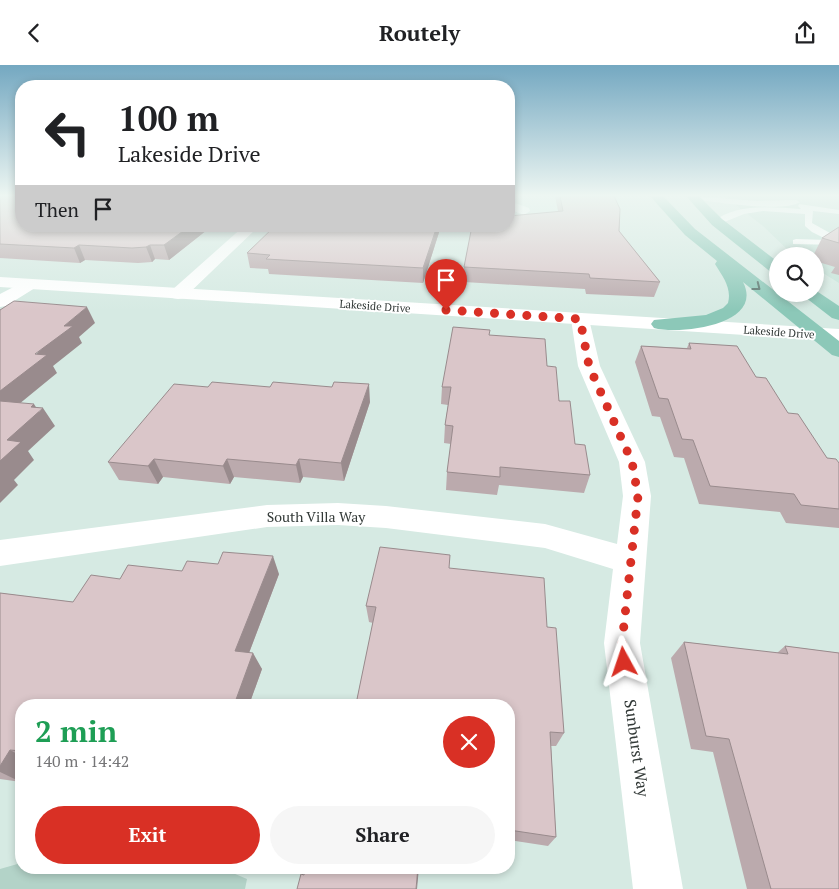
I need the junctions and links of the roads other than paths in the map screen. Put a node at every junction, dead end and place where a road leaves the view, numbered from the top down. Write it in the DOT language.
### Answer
graph roads {
  1 [pos="243,234"];
  2 [pos="692,234"];
  3 [pos="733,234"];
  4 [pos="822,234"];
  5 [pos="796,242"];
  6 [pos="839,243"];
  7 [pos="718,256"];
  8 [pos="769,263"];
  9 [pos="0,282"];
  10 [pos="29,284"];
  11 [pos="178,293"];
  12 [pos="0,302"];
  13 [pos="822,302"];
  14 [pos="839,314"];
  15 [pos="580,319"];
  16 [pos="661,324"];
  17 [pos="818,334"];
  18 [pos="839,335"];
  19 [pos="839,351"];
  20 [pos="0,553"];
  21 [pos="631,561"];
  22 [pos="658,889"];
  1 -- 11 [label="street"];
  2 -- 7 [label="main road"];
  3 -- 8 [label="main road"];
  4 -- 6 [label="lane"];
  5 -- 6 [label="lane"];
  7 -- 16 [label="main road"];
  7 -- 17 [label="main road, one-way"];
  9 -- 10 [label="street, Lakeside Drive"];
  10 -- 11 [label="street, Lakeside Drive"];
  10 -- 12 [label="street"];
  11 -- 15 [label="street, Lakeside Drive"];
  13 -- 14 [label="main road"];
  15 -- 16 [label="street, Lakeside Drive"];
  15 -- 21 [label="street, Sunburst Way"];
  16 -- 17 [label="street, Lakeside Drive"];
  17 -- 18 [label="street, Lakeside Drive"];
  17 -- 19 [label="main road"];
  20 -- 21 [label="street, South Villa Way"];
  21 -- 22 [label="street, Sunburst Way"];
}
